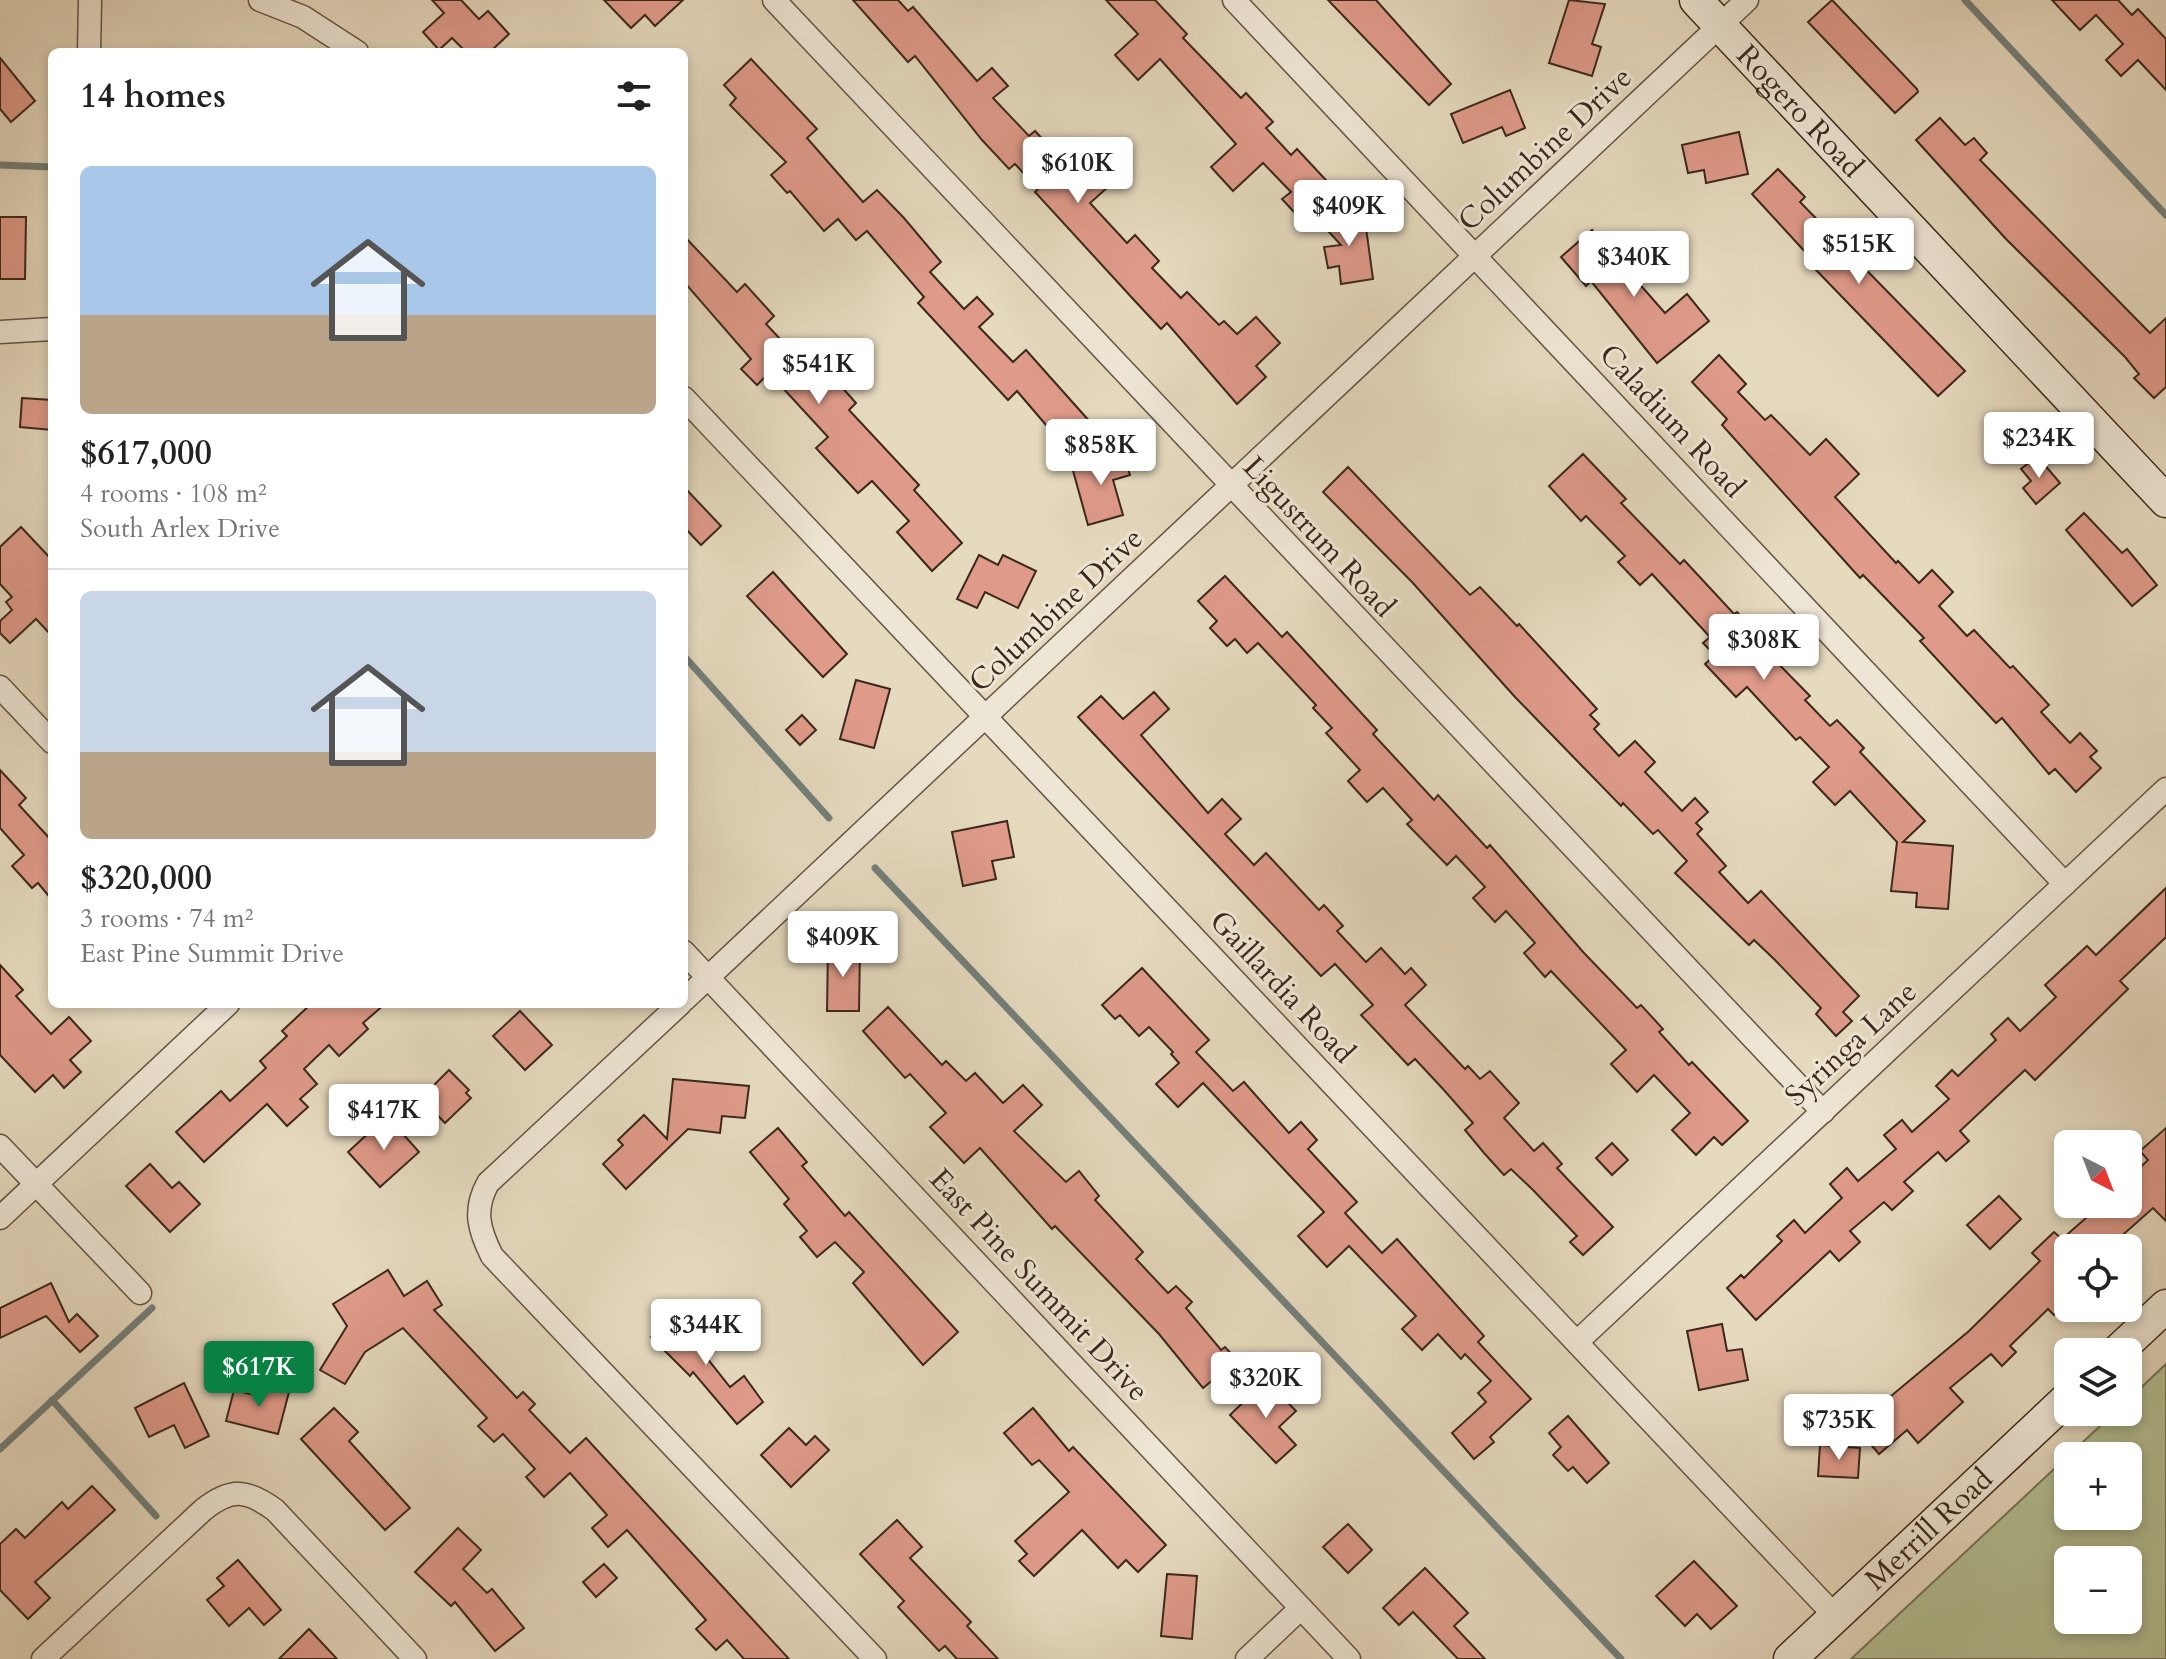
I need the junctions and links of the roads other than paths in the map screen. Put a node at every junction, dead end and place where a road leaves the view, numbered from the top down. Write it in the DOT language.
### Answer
graph roads {
  1 [pos="90,0"];
  2 [pos="260,0"];
  3 [pos="774,0"];
  4 [pos="1234,0"];
  5 [pos="1696,0"];
  6 [pos="1747,0"];
  7 [pos="1720,26"];
  8 [pos="89,48"];
  9 [pos="351,48"];
  10 [pos="1476,256"];
  11 [pos="48,329"];
  12 [pos="0,332"];
  13 [pos="688,402"];
  14 [pos="1230,487"];
  15 [pos="2166,501"];
  16 [pos="0,687"];
  17 [pos="986,717"];
  18 [pos="48,738"];
  19 [pos="2166,789"];
  20 [pos="2065,884"];
  21 [pos="688,956"];
  22 [pos="708,977"];
  23 [pos="688,996"];
  24 [pos="224,1008"];
  25 [pos="676,1008"];
  26 [pos="1823,1112"];
  27 [pos="0,1146"];
  28 [pos="36,1185"];
  29 [pos="0,1218"];
  30 [pos="140,1293"];
  31 [pos="2166,1306"];
  32 [pos="2132,1338"];
  33 [pos="1577,1342"];
  34 [pos="2054,1411"];
  35 [pos="1301,1608"];
  36 [pos="1836,1617"];
  37 [pos="43,1659"];
  38 [pos="415,1659"];
  39 [pos="875,1659"];
  40 [pos="1247,1659"];
  41 [pos="1349,1659"];
  42 [pos="1790,1659"];
  1 -- 8 [label="street"];
  2 -- 9 [label="street"];
  3 -- 14 [label="street, Ligustrum Road"];
  4 -- 10 [label="street, Caladium Road"];
  5 -- 7 [label="main road, Rogero Road"];
  6 -- 7 [label="street, Columbine Drive"];
  7 -- 10 [label="street, Columbine Drive"];
  7 -- 15 [label="main road, Rogero Road"];
  10 -- 14 [label="street, Columbine Drive"];
  10 -- 20 [label="street, Caladium Road"];
  11 -- 12 [label="street"];
  13 -- 17 [label="street, Gaillardia Road"];
  14 -- 17 [label="street, Columbine Drive"];
  14 -- 26 [label="street, Ligustrum Road"];
  16 -- 18 [label="street"];
  17 -- 22 [label="street, Columbine Drive"];
  17 -- 33 [label="street, Gaillardia Road"];
  19 -- 20 [label="street, Syringa Lane"];
  20 -- 26 [label="street, Syringa Lane"];
  21 -- 22 [label="street, East Pine Summit Drive"];
  22 -- 23 [label="street, Columbine Drive"];
  22 -- 35 [label="street, East Pine Summit Drive"];
  24 -- 28 [label="street"];
  25 -- 39 [label="street, Columbine Drive"];
  26 -- 33 [label="street, Syringa Lane"];
  27 -- 28 [label="street"];
  28 -- 29 [label="street"];
  28 -- 30 [label="street"];
  31 -- 32 [label="main road"];
  33 -- 36 [label="street, Gaillardia Road"];
  34 -- 36 [label="main road, Merrill Road"];
  35 -- 40 [label="street"];
  35 -- 41 [label="street, East Pine Summit Drive"];
  36 -- 42 [label="main road, Merrill Road"];
  37 -- 38 [label="street"];
}
